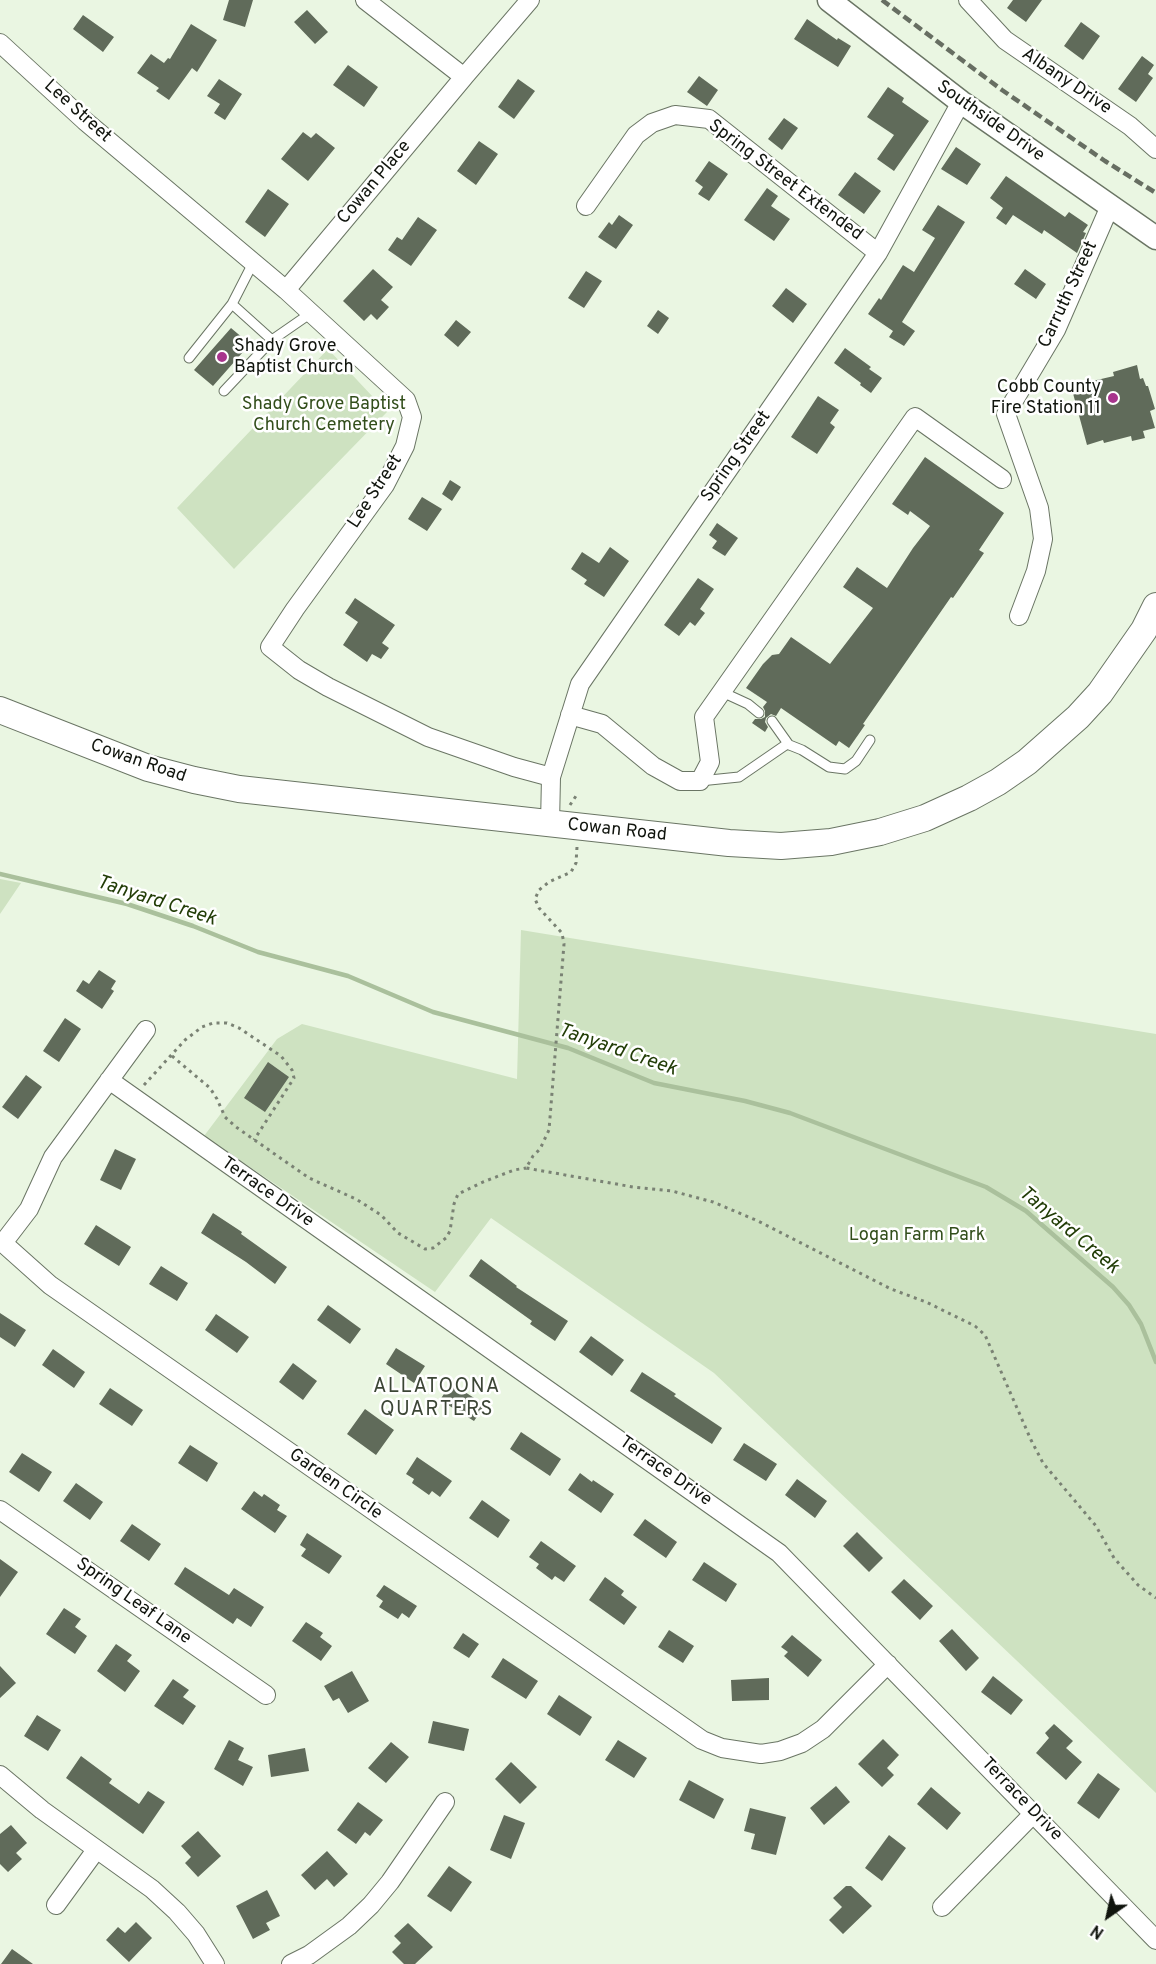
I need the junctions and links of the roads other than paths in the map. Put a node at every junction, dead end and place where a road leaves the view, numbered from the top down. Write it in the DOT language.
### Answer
graph roads {
  1 [pos="365,0"];
  2 [pos="530,0"];
  3 [pos="829,0"];
  4 [pos="979,4"];
  5 [pos="0,44"];
  6 [pos="464,77"];
  7 [pos="961,102"];
  8 [pos="1156,149"];
  9 [pos="586,206"];
  10 [pos="1110,206"];
  11 [pos="1156,238"];
  12 [pos="878,253"];
  13 [pos="254,263"];
  14 [pos="286,290"];
  15 [pos="232,304"];
  16 [pos="311,313"];
  17 [pos="272,340"];
  18 [pos="189,358"];
  19 [pos="224,391"];
  20 [pos="1002,478"];
  21 [pos="1156,606"];
  22 [pos="1019,616"];
  23 [pos="722,692"];
  24 [pos="0,710"];
  25 [pos="759,712"];
  26 [pos="570,716"];
  27 [pos="772,721"];
  28 [pos="870,740"];
  29 [pos="789,745"];
  30 [pos="551,777"];
  31 [pos="700,781"];
  32 [pos="559,825"];
  33 [pos="146,1030"];
  34 [pos="109,1080"];
  35 [pos="0,1510"];
  36 [pos="888,1664"];
  37 [pos="266,1695"];
  38 [pos="0,1775"];
  39 [pos="445,1802"];
  40 [pos="1034,1813"];
  41 [pos="96,1850"];
  42 [pos="56,1905"];
  43 [pos="942,1907"];
  44 [pos="1156,1940"];
  45 [pos="215,1964"];
  46 [pos="291,1964"];
  1 -- 6 [label="street"];
  2 -- 6 [label="street, Cowan Place"];
  3 -- 7 [label="street, Southside Drive"];
  4 -- 8 [label="street, Albany Drive"];
  5 -- 13 [label="street, Lee Street"];
  6 -- 14 [label="street, Cowan Place"];
  7 -- 10 [label="street, Southside Drive"];
  7 -- 12 [label="street, Spring Street"];
  9 -- 12 [label="street, Spring Street Extended"];
  10 -- 11 [label="street, Southside Drive"];
  10 -- 22 [label="street, Carruth Street"];
  12 -- 26 [label="street, Spring Street"];
  13 -- 14 [label="street, Lee Street"];
  13 -- 15 [label="lane"];
  14 -- 16 [label="street, Lee Street"];
  15 -- 17 [label="lane"];
  15 -- 18 [label="lane"];
  16 -- 17 [label="lane"];
  16 -- 30 [label="street, Lee Street"];
  17 -- 19 [label="lane"];
  20 -- 23 [label="street"];
  21 -- 32 [label="main road, Cowan Road"];
  23 -- 25 [label="lane"];
  23 -- 31 [label="street"];
  24 -- 32 [label="main road, Cowan Road"];
  26 -- 30 [label="street, Spring Street"];
  26 -- 31 [label="street"];
  27 -- 29 [label="lane"];
  28 -- 29 [label="lane"];
  29 -- 31 [label="lane"];
  30 -- 32 [label="street, Spring Street"];
  33 -- 34 [label="street, Garden Circle"];
  34 -- 36 [label="street, Terrace Drive"];
  34 -- 36 [label="street, Garden Circle"];
  35 -- 37 [label="street, Spring Leaf Lane"];
  36 -- 40 [label="street, Terrace Drive"];
  38 -- 41 [label="street"];
  39 -- 46 [label="street"];
  40 -- 43 [label="street"];
  40 -- 44 [label="street, Terrace Drive"];
  41 -- 42 [label="street"];
  41 -- 45 [label="street"];
}
